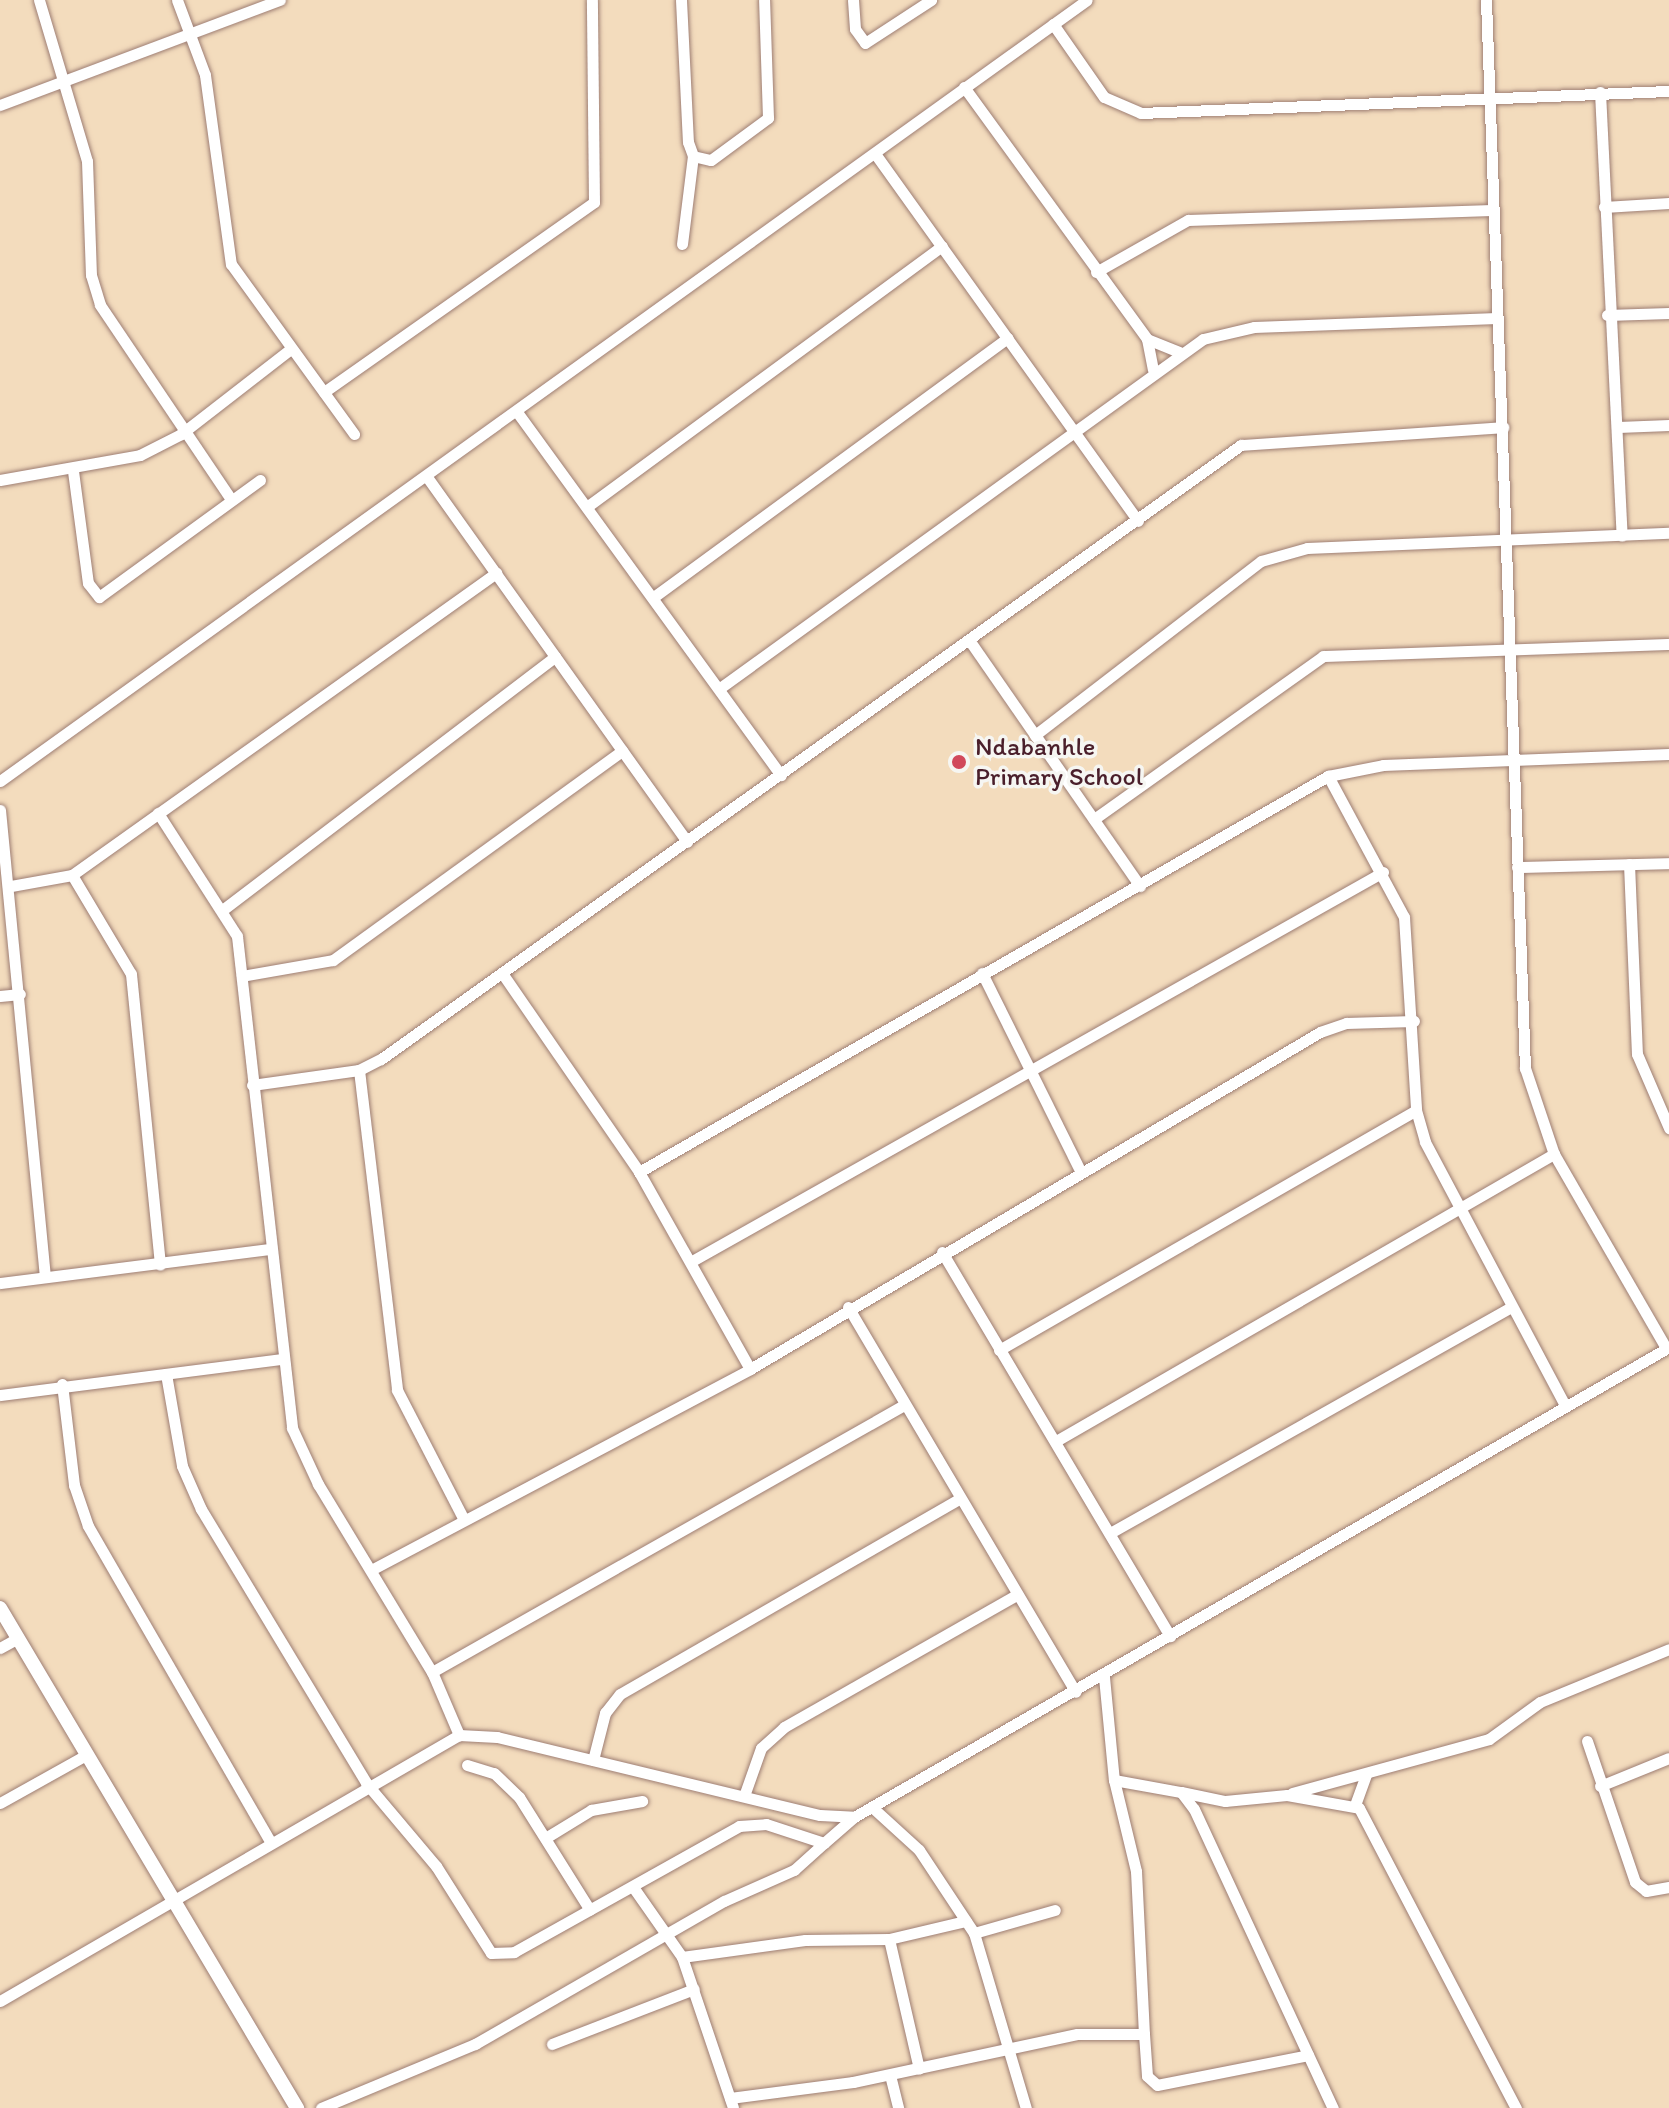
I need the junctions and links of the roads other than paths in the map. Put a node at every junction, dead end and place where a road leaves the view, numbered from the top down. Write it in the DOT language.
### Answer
graph roads {
  1 [pos="39,0"];
  2 [pos="177,0"];
  3 [pos="280,0"];
  4 [pos="592,0"];
  5 [pos="681,0"];
  6 [pos="764,0"];
  7 [pos="853,0"];
  8 [pos="931,0"];
  9 [pos="1087,0"];
  10 [pos="1486,0"];
  11 [pos="1053,24"];
  12 [pos="188,33"];
  13 [pos="68,80"];
  14 [pos="964,87"];
  15 [pos="1669,91"];
  16 [pos="1600,92"];
  17 [pos="1486,96"];
  18 [pos="0,105"];
  19 [pos="876,155"];
  20 [pos="693,156"];
  21 [pos="1669,203"];
  22 [pos="1604,207"];
  23 [pos="1492,210"];
  24 [pos="682,244"];
  25 [pos="942,246"];
  26 [pos="1096,272"];
  27 [pos="1669,313"];
  28 [pos="1607,315"];
  29 [pos="1497,318"];
  30 [pos="1008,338"];
  31 [pos="1147,339"];
  32 [pos="288,351"];
  33 [pos="1179,352"];
  34 [pos="1153,369"];
  35 [pos="324,392"];
  36 [pos="517,412"];
  37 [pos="1669,425"];
  38 [pos="1503,427"];
  39 [pos="1618,427"];
  40 [pos="1073,429"];
  41 [pos="181,434"];
  42 [pos="354,434"];
  43 [pos="73,471"];
  44 [pos="427,477"];
  45 [pos="0,480"];
  46 [pos="260,480"];
  47 [pos="231,499"];
  48 [pos="588,506"];
  49 [pos="1138,521"];
  50 [pos="1669,533"];
  51 [pos="1622,535"];
  52 [pos="1506,541"];
  53 [pos="496,573"];
  54 [pos="655,596"];
  55 [pos="969,640"];
  56 [pos="1669,644"];
  57 [pos="1510,648"];
  58 [pos="555,657"];
  59 [pos="720,688"];
  60 [pos="1035,735"];
  61 [pos="622,751"];
  62 [pos="1669,754"];
  63 [pos="1510,759"];
  64 [pos="781,775"];
  65 [pos="1328,776"];
  66 [pos="0,781"];
  67 [pos="0,810"];
  68 [pos="158,813"];
  69 [pos="1094,819"];
  70 [pos="687,842"];
  71 [pos="1669,863"];
  72 [pos="1629,864"];
  73 [pos="1517,867"];
  74 [pos="1383,872"];
  75 [pos="72,875"];
  76 [pos="11,886"];
  77 [pos="1140,886"];
  78 [pos="225,908"];
  79 [pos="982,973"];
  80 [pos="242,976"];
  81 [pos="504,976"];
  82 [pos="20,994"];
  83 [pos="0,996"];
  84 [pos="1414,1021"];
  85 [pos="1032,1069"];
  86 [pos="359,1070"];
  87 [pos="252,1085"];
  88 [pos="1416,1110"];
  89 [pos="1669,1128"];
  90 [pos="1554,1154"];
  91 [pos="1080,1170"];
  92 [pos="639,1172"];
  93 [pos="1459,1212"];
  94 [pos="268,1249"];
  95 [pos="942,1252"];
  96 [pos="692,1261"];
  97 [pos="160,1265"];
  98 [pos="45,1277"];
  99 [pos="0,1283"];
  100 [pos="848,1307"];
  101 [pos="1511,1307"];
  102 [pos="1668,1348"];
  103 [pos="999,1350"];
  104 [pos="281,1359"];
  105 [pos="750,1369"];
  106 [pos="166,1374"];
  107 [pos="62,1384"];
  108 [pos="0,1395"];
  109 [pos="904,1405"];
  110 [pos="1565,1405"];
  111 [pos="1056,1441"];
  112 [pos="959,1499"];
  113 [pos="464,1520"];
  114 [pos="1110,1533"];
  115 [pos="371,1570"];
  116 [pos="1016,1595"];
  117 [pos="0,1608"];
  118 [pos="1170,1636"];
  119 [pos="18,1638"];
  120 [pos="0,1648"];
  121 [pos="1669,1649"];
  122 [pos="432,1672"];
  123 [pos="1104,1677"];
  124 [pos="1076,1692"];
  125 [pos="459,1735"];
  126 [pos="1587,1741"];
  127 [pos="86,1755"];
  128 [pos="1669,1758"];
  129 [pos="593,1760"];
  130 [pos="467,1765"];
  131 [pos="1366,1775"];
  132 [pos="1114,1780"];
  133 [pos="366,1783"];
  134 [pos="1600,1786"];
  135 [pos="1181,1792"];
  136 [pos="1287,1795"];
  137 [pos="744,1796"];
  138 [pos="642,1801"];
  139 [pos="0,1803"];
  140 [pos="1355,1805"];
  141 [pos="873,1808"];
  142 [pos="854,1817"];
  143 [pos="547,1837"];
  144 [pos="269,1840"];
  145 [pos="824,1843"];
  146 [pos="633,1887"];
  147 [pos="1669,1887"];
  148 [pos="171,1899"];
  149 [pos="590,1910"];
  150 [pos="1055,1910"];
  151 [pos="966,1921"];
  152 [pos="974,1933"];
  153 [pos="666,1938"];
  154 [pos="889,1939"];
  155 [pos="682,1957"];
  156 [pos="694,1989"];
  157 [pos="0,2001"];
  158 [pos="1144,2034"];
  159 [pos="552,2044"];
  160 [pos="1008,2053"];
  161 [pos="1308,2055"];
  162 [pos="919,2069"];
  163 [pos="890,2075"];
  164 [pos="732,2103"];
  165 [pos="297,2108"];
  166 [pos="321,2108"];
  167 [pos="898,2108"];
  168 [pos="1026,2108"];
  169 [pos="1333,2108"];
  170 [pos="1516,2108"];
  1 -- 13 [label="street"];
  2 -- 12 [label="street"];
  3 -- 12 [label="street"];
  4 -- 35 [label="street"];
  5 -- 20 [label="street"];
  6 -- 20 [label="street"];
  7 -- 8 [label="street"];
  9 -- 11 [label="street"];
  10 -- 17 [label="street"];
  11 -- 14 [label="street"];
  11 -- 17 [label="street"];
  12 -- 13 [label="street"];
  12 -- 32 [label="street"];
  13 -- 18 [label="street"];
  13 -- 41 [label="street"];
  14 -- 19 [label="street"];
  14 -- 26 [label="street"];
  15 -- 16 [label="street"];
  16 -- 17 [label="street"];
  16 -- 22 [label="street"];
  17 -- 23 [label="street"];
  19 -- 25 [label="street"];
  19 -- 36 [label="street"];
  20 -- 24 [label="street"];
  21 -- 22 [label="street"];
  22 -- 28 [label="street"];
  23 -- 26 [label="street"];
  23 -- 29 [label="street"];
  25 -- 30 [label="street"];
  25 -- 48 [label="street"];
  26 -- 31 [label="street"];
  27 -- 28 [label="street"];
  28 -- 39 [label="street"];
  29 -- 33 [label="street"];
  29 -- 38 [label="street"];
  30 -- 40 [label="street"];
  30 -- 54 [label="street"];
  31 -- 33 [label="street"];
  31 -- 34 [label="street"];
  32 -- 35 [label="street"];
  32 -- 41 [label="street"];
  33 -- 34 [label="street"];
  34 -- 40 [label="street"];
  35 -- 42 [label="street"];
  36 -- 44 [label="street"];
  36 -- 48 [label="street"];
  37 -- 39 [label="street"];
  38 -- 49 [label="street"];
  38 -- 52 [label="street"];
  39 -- 51 [label="street"];
  40 -- 49 [label="street"];
  40 -- 59 [label="street"];
  41 -- 43 [label="street"];
  41 -- 47 [label="street"];
  43 -- 45 [label="street"];
  43 -- 47 [label="street"];
  44 -- 53 [label="street"];
  44 -- 66 [label="street"];
  46 -- 47 [label="street"];
  48 -- 54 [label="street"];
  49 -- 55 [label="street"];
  50 -- 51 [label="street"];
  51 -- 52 [label="street"];
  52 -- 57 [label="street"];
  52 -- 60 [label="street"];
  53 -- 58 [label="street"];
  53 -- 68 [label="street"];
  54 -- 59 [label="street"];
  55 -- 60 [label="street"];
  55 -- 64 [label="street"];
  56 -- 57 [label="street"];
  57 -- 63 [label="street"];
  57 -- 69 [label="street"];
  58 -- 61 [label="street"];
  58 -- 78 [label="street"];
  59 -- 64 [label="street"];
  60 -- 69 [label="street"];
  61 -- 70 [label="street"];
  61 -- 80 [label="street"];
  62 -- 63 [label="street"];
  63 -- 65 [label="street"];
  63 -- 73 [label="street"];
  64 -- 70 [label="street"];
  65 -- 74 [label="street"];
  65 -- 77 [label="street"];
  67 -- 76 [label="street"];
  68 -- 75 [label="street"];
  68 -- 78 [label="street"];
  69 -- 77 [label="street"];
  70 -- 81 [label="street"];
  71 -- 72 [label="street"];
  72 -- 73 [label="street"];
  72 -- 89 [label="street"];
  73 -- 90 [label="street"];
  74 -- 84 [label="street"];
  74 -- 85 [label="street"];
  75 -- 76 [label="street"];
  75 -- 97 [label="street"];
  76 -- 82 [label="street"];
  77 -- 79 [label="street"];
  78 -- 80 [label="street"];
  79 -- 85 [label="street"];
  79 -- 92 [label="street"];
  80 -- 87 [label="street"];
  81 -- 86 [label="street"];
  81 -- 92 [label="street"];
  82 -- 83 [label="street"];
  82 -- 98 [label="street"];
  84 -- 88 [label="street"];
  84 -- 91 [label="street"];
  85 -- 91 [label="street"];
  85 -- 96 [label="street"];
  86 -- 87 [label="street"];
  86 -- 113 [label="street"];
  87 -- 94 [label="street"];
  88 -- 93 [label="street"];
  88 -- 103 [label="street"];
  90 -- 93 [label="street"];
  90 -- 102 [label="street"];
  91 -- 95 [label="street"];
  92 -- 96 [label="street"];
  93 -- 101 [label="street"];
  93 -- 111 [label="street"];
  94 -- 97 [label="street"];
  94 -- 104 [label="street"];
  95 -- 100 [label="street"];
  95 -- 103 [label="street"];
  96 -- 105 [label="street"];
  97 -- 98 [label="street"];
  98 -- 99 [label="street"];
  100 -- 105 [label="street"];
  100 -- 109 [label="street"];
  101 -- 110 [label="street"];
  101 -- 114 [label="street"];
  102 -- 110 [label="street"];
  103 -- 111 [label="street"];
  104 -- 106 [label="street"];
  104 -- 115 [label="street"];
  105 -- 113 [label="street"];
  106 -- 107 [label="street"];
  106 -- 133 [label="street"];
  107 -- 108 [label="street"];
  107 -- 144 [label="street"];
  109 -- 112 [label="street"];
  109 -- 122 [label="street"];
  110 -- 118 [label="street"];
  111 -- 114 [label="street"];
  112 -- 116 [label="street"];
  112 -- 129 [label="street"];
  113 -- 115 [label="street"];
  114 -- 118 [label="street"];
  115 -- 122 [label="street"];
  116 -- 124 [label="street"];
  116 -- 137 [label="street"];
  117 -- 119 [label="street"];
  118 -- 123 [label="street"];
  119 -- 120 [label="street"];
  119 -- 127 [label="street"];
  121 -- 131 [label="street"];
  122 -- 125 [label="street"];
  123 -- 124 [label="street"];
  123 -- 132 [label="street"];
  124 -- 141 [label="street"];
  125 -- 129 [label="street"];
  125 -- 133 [label="street"];
  126 -- 134 [label="street"];
  127 -- 139 [label="street"];
  127 -- 148 [label="street"];
  128 -- 134 [label="street"];
  129 -- 137 [label="street"];
  130 -- 143 [label="street"];
  131 -- 136 [label="street"];
  131 -- 140 [label="street"];
  132 -- 135 [label="street"];
  132 -- 158 [label="street"];
  133 -- 144 [label="street"];
  133 -- 149 [label="street"];
  134 -- 147 [label="street"];
  135 -- 136 [label="street"];
  135 -- 161 [label="street"];
  136 -- 140 [label="street"];
  137 -- 142 [label="street"];
  138 -- 143 [label="street"];
  140 -- 170 [label="street"];
  141 -- 142 [label="street"];
  141 -- 151 [label="street"];
  142 -- 145 [label="street"];
  143 -- 149 [label="street"];
  144 -- 148 [label="street"];
  145 -- 146 [label="street"];
  145 -- 153 [label="street"];
  146 -- 149 [label="street"];
  146 -- 153 [label="street"];
  148 -- 157 [label="street"];
  148 -- 165 [label="street"];
  150 -- 152 [label="street"];
  151 -- 152 [label="street"];
  151 -- 154 [label="street"];
  152 -- 160 [label="street"];
  153 -- 155 [label="street"];
  153 -- 166 [label="street"];
  154 -- 155 [label="street"];
  154 -- 162 [label="street"];
  155 -- 156 [label="street"];
  156 -- 159 [label="street"];
  156 -- 164 [label="street"];
  158 -- 160 [label="street"];
  158 -- 161 [label="street"];
  160 -- 162 [label="street"];
  160 -- 168 [label="street"];
  161 -- 169 [label="street"];
  162 -- 163 [label="street"];
  163 -- 164 [label="street"];
  163 -- 167 [label="street"];
}
